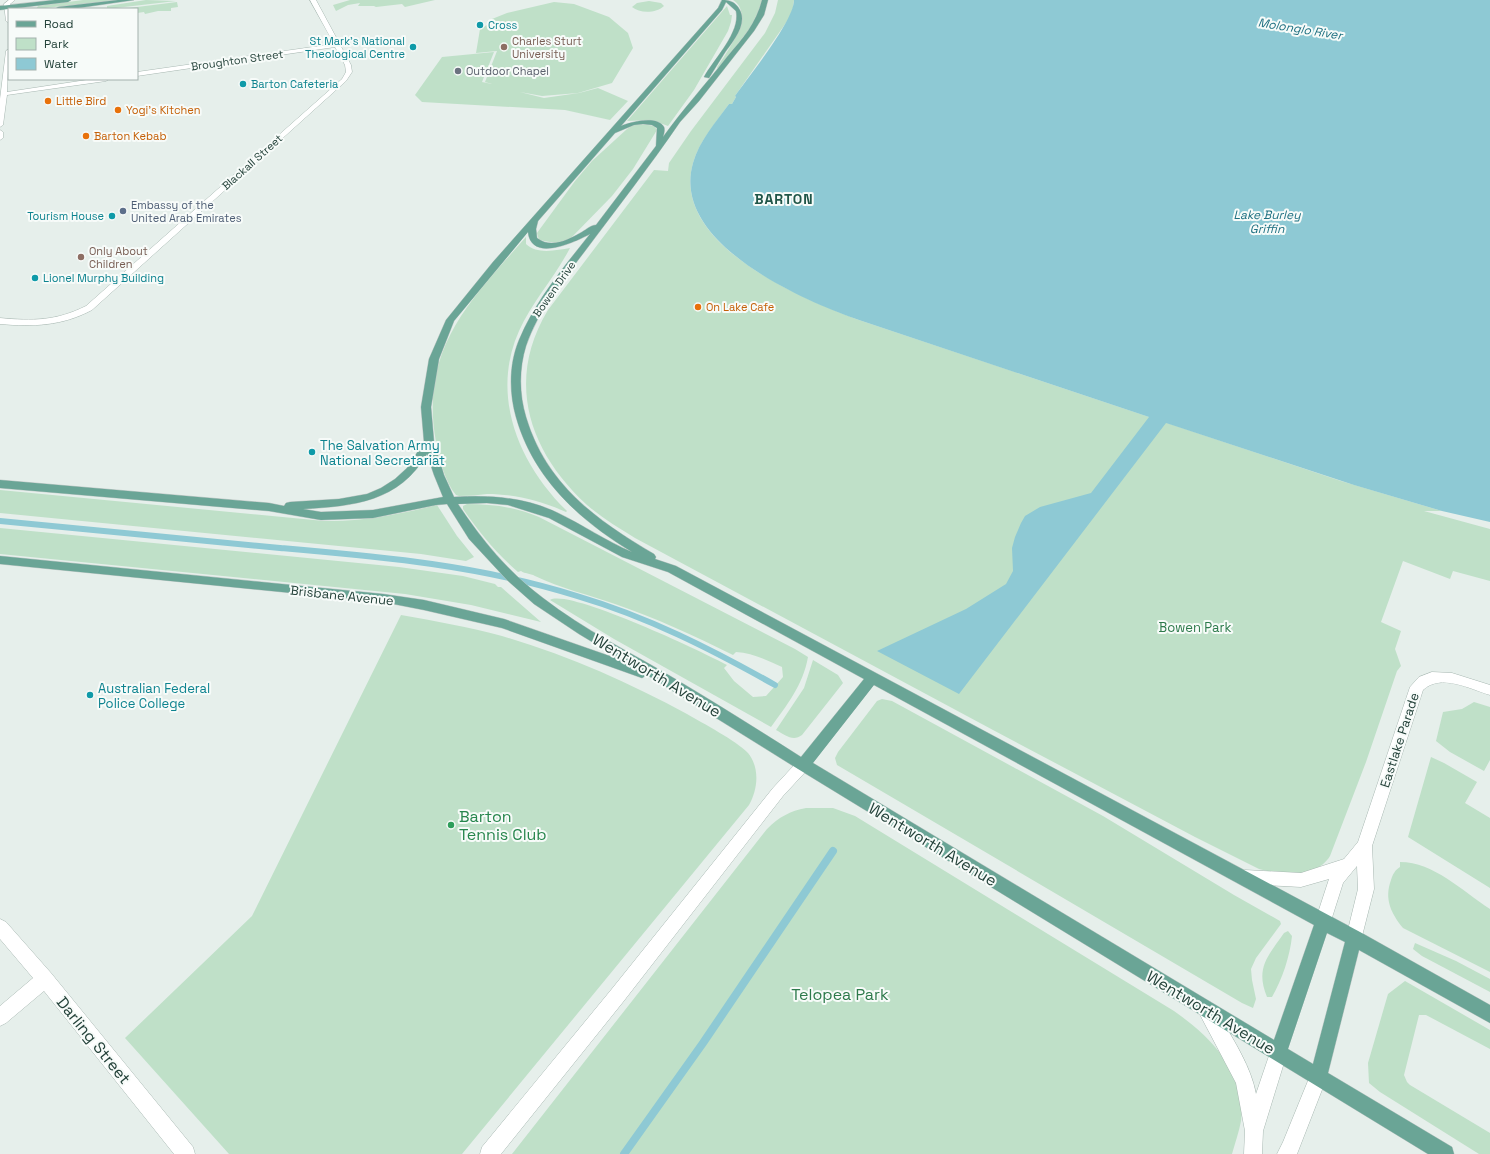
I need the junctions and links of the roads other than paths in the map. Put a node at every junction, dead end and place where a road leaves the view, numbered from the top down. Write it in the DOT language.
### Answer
graph roads {
  1 [pos="12,0"];
  2 [pos="68,0"];
  3 [pos="131,0"];
  4 [pos="312,0"];
  5 [pos="725,0"];
  6 [pos="765,0"];
  7 [pos="20,5"];
  8 [pos="7,7"];
  9 [pos="0,8"];
  10 [pos="66,8"];
  11 [pos="0,16"];
  12 [pos="8,17"];
  13 [pos="337,45"];
  14 [pos="8,60"];
  15 [pos="138,74"];
  16 [pos="99,80"];
  17 [pos="4,94"];
  18 [pos="678,121"];
  19 [pos="0,125"];
  20 [pos="0,132"];
  21 [pos="611,133"];
  22 [pos="0,138"];
  23 [pos="659,148"];
  24 [pos="534,220"];
  25 [pos="601,223"];
  26 [pos="0,321"];
  27 [pos="429,442"];
  28 [pos="0,484"];
  29 [pos="450,501"];
  30 [pos="269,507"];
  31 [pos="0,560"];
  32 [pos="672,569"];
  33 [pos="872,678"];
  34 [pos="673,684"];
  35 [pos="1490,690"];
  36 [pos="803,765"];
  37 [pos="1364,846"];
  38 [pos="1347,865"];
  39 [pos="1238,877"];
  40 [pos="1323,922"];
  41 [pos="0,927"];
  42 [pos="1354,938"];
  43 [pos="45,979"];
  44 [pos="1205,1008"];
  45 [pos="1490,1014"];
  46 [pos="0,1017"];
  47 [pos="1278,1052"];
  48 [pos="1318,1076"];
  49 [pos="1254,1131"];
  50 [pos="186,1154"];
  51 [pos="489,1154"];
  52 [pos="1253,1154"];
  53 [pos="1286,1154"];
  54 [pos="1445,1154"];
  1 -- 8 [label="street"];
  2 -- 7 [label="main road"];
  3 -- 10 [label="main road"];
  4 -- 13 [label="street, Blackall Street"];
  5 -- 18 [label="main road"];
  5 -- 21 [label="main road"];
  6 -- 18 [label="main road, Bowen Drive"];
  7 -- 8 [label="main road"];
  8 -- 9 [label="main road"];
  8 -- 12 [label="street"];
  11 -- 12 [label="main road"];
  13 -- 15 [label="street, Broughton Street"];
  13 -- 26 [label="street, Blackall Street"];
  14 -- 17 [label="street"];
  16 -- 17 [label="street"];
  17 -- 19 [label="street"];
  18 -- 23 [label="main road, Bowen Drive"];
  20 -- 22 [label="street"];
  21 -- 23 [label="main road"];
  21 -- 24 [label="main road"];
  23 -- 25 [label="main road, Bowen Drive"];
  24 -- 25 [label="main road"];
  24 -- 27 [label="main road"];
  25 -- 32 [label="main road, Bowen Drive"];
  27 -- 29 [label="main road"];
  27 -- 30 [label="main road"];
  28 -- 30 [label="main road"];
  29 -- 30 [label="main road"];
  29 -- 32 [label="main road"];
  29 -- 34 [label="main road, Wentworth Avenue"];
  31 -- 34 [label="main road, Brisbane Avenue"];
  32 -- 33 [label="main road"];
  33 -- 36 [label="main road"];
  33 -- 39 [label="main road"];
  34 -- 36 [label="main road, Wentworth Avenue"];
  35 -- 37 [label="street, Eastlake Parade"];
  36 -- 44 [label="main road, Wentworth Avenue"];
  36 -- 51 [label="street"];
  37 -- 38 [label="street, Eastlake Parade"];
  37 -- 42 [label="street, Eastlake Parade"];
  38 -- 39 [label="street, Eastlake Parade"];
  38 -- 40 [label="street, Eastlake Parade"];
  39 -- 40 [label="main road"];
  40 -- 42 [label="main road"];
  40 -- 47 [label="main road, Eastlake Parade"];
  41 -- 43 [label="street, Darling Street"];
  42 -- 45 [label="main road"];
  42 -- 48 [label="main road, Eastlake Parade"];
  43 -- 46 [label="street"];
  43 -- 50 [label="street, Darling Street"];
  44 -- 47 [label="main road, Wentworth Avenue"];
  44 -- 49 [label="street"];
  47 -- 48 [label="main road, Wentworth Avenue"];
  47 -- 49 [label="street"];
  48 -- 53 [label="street"];
  48 -- 54 [label="main road, Wentworth Avenue"];
  49 -- 52 [label="street"];
}
